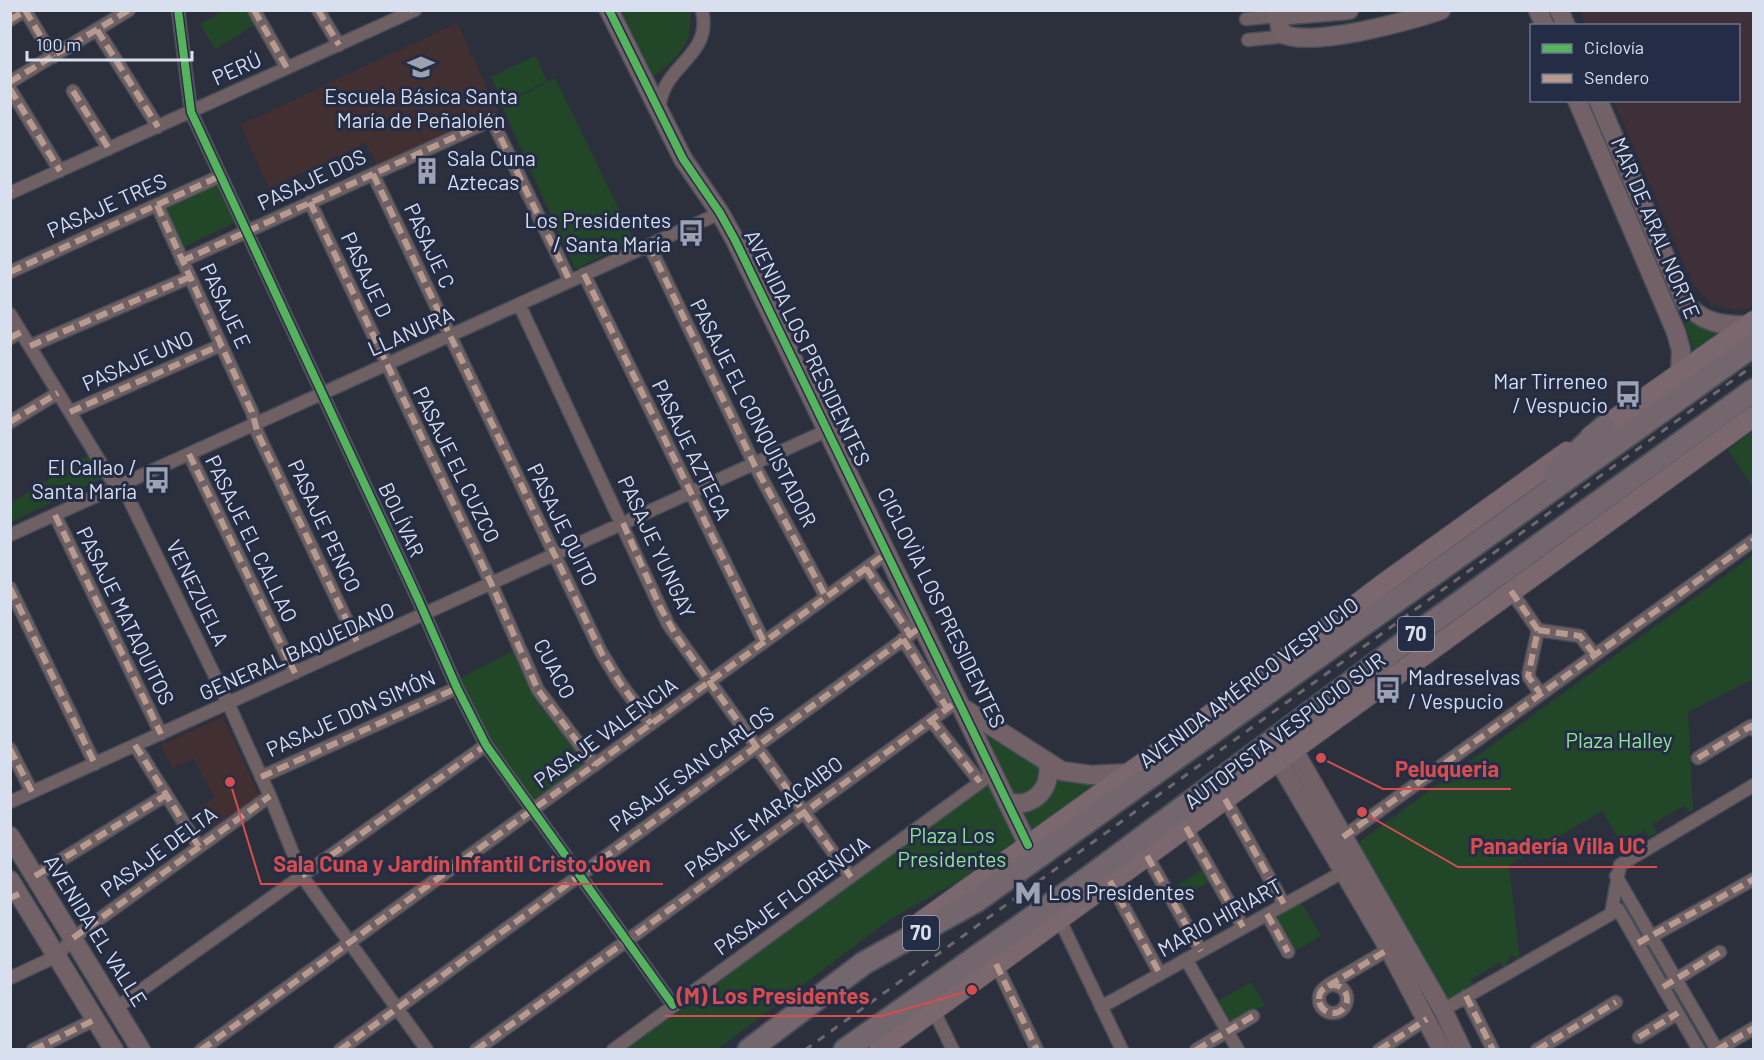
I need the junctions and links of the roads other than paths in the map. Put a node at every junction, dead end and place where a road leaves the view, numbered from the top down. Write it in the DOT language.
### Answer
graph roads {
  1 [pos="129,10"];
  2 [pos="178,10"];
  3 [pos="254,10"];
  4 [pos="318,10"];
  5 [pos="609,10"];
  6 [pos="702,10"];
  7 [pos="1349,10"];
  8 [pos="1441,10"];
  9 [pos="1559,10"];
  10 [pos="25,11"];
  11 [pos="413,11"];
  12 [pos="1331,11"];
  13 [pos="1246,19"];
  14 [pos="10,20"];
  15 [pos="1280,24"];
  16 [pos="1565,24"];
  17 [pos="97,30"];
  18 [pos="1331,35"];
  19 [pos="1248,40"];
  20 [pos="339,45"];
  21 [pos="53,57"];
  22 [pos="287,68"];
  23 [pos="10,82"];
  24 [pos="10,89"];
  25 [pos="73,91"];
  26 [pos="1578,102"];
  27 [pos="1599,102"];
  28 [pos="659,111"];
  29 [pos="190,112"];
  30 [pos="158,127"];
  31 [pos="109,149"];
  32 [pos="1621,156"];
  33 [pos="1604,164"];
  34 [pos="60,171"];
  35 [pos="373,174"];
  36 [pos="220,176"];
  37 [pos="11,193"];
  38 [pos="310,202"];
  39 [pos="156,205"];
  40 [pos="720,213"];
  41 [pos="246,232"];
  42 [pos="648,245"];
  43 [pos="182,261"];
  44 [pos="10,272"];
  45 [pos="584,274"];
  46 [pos="190,277"];
  47 [pos="1672,277"];
  48 [pos="570,281"];
  49 [pos="1654,282"];
  50 [pos="519,304"];
  51 [pos="10,314"];
  52 [pos="1752,330"];
  53 [pos="16,335"];
  54 [pos="449,336"];
  55 [pos="221,345"];
  56 [pos="30,346"];
  57 [pos="386,364"];
  58 [pos="1680,375"];
  59 [pos="1754,390"];
  60 [pos="58,393"];
  61 [pos="321,394"];
  62 [pos="1754,404"];
  63 [pos="70,412"];
  64 [pos="1754,416"];
  65 [pos="10,422"];
  66 [pos="255,424"];
  67 [pos="1604,427"];
  68 [pos="828,430"];
  69 [pos="1691,436"];
  70 [pos="189,454"];
  71 [pos="754,464"];
  72 [pos="118,486"];
  73 [pos="691,492"];
  74 [pos="55,515"];
  75 [pos="622,524"];
  76 [pos="10,535"];
  77 [pos="1489,536"];
  78 [pos="1754,540"];
  79 [pos="887,553"];
  80 [pos="555,554"];
  81 [pos="866,568"];
  82 [pos="491,583"];
  83 [pos="10,588"];
  84 [pos="1511,591"];
  85 [pos="826,597"];
  86 [pos="424,614"];
  87 [pos="1538,630"];
  88 [pos="912,633"];
  89 [pos="764,642"];
  90 [pos="358,644"];
  91 [pos="1594,654"];
  92 [pos="295,673"];
  93 [pos="709,682"];
  94 [pos="457,688"];
  95 [pos="1540,693"];
  96 [pos="228,703"];
  97 [pos="956,705"];
  98 [pos="932,720"];
  99 [pos="651,724"];
  100 [pos="1753,727"];
  101 [pos="160,734"];
  102 [pos="135,745"];
  103 [pos="486,745"];
  104 [pos="756,746"];
  105 [pos="10,749"];
  106 [pos="1285,754"];
  107 [pos="1698,758"];
  108 [pos="1048,763"];
  109 [pos="95,764"];
  110 [pos="595,765"];
  111 [pos="1129,773"];
  112 [pos="261,777"];
  113 [pos="986,778"];
  114 [pos="1754,785"];
  115 [pos="32,792"];
  116 [pos="166,795"];
  117 [pos="270,796"];
  118 [pos="1226,799"];
  119 [pos="10,802"];
  120 [pos="1007,802"];
  121 [pos="532,810"];
  122 [pos="804,812"];
  123 [pos="1186,827"];
  124 [pos="10,836"];
  125 [pos="1343,837"];
  126 [pos="1028,845"];
  127 [pos="199,847"];
  128 [pos="1147,856"];
  129 [pos="1351,867"];
  130 [pos="579,875"];
  131 [pos="35,876"];
  132 [pos="302,876"];
  133 [pos="1616,876"];
  134 [pos="851,877"];
  135 [pos="1754,879"];
  136 [pos="1110,882"];
  137 [pos="13,891"];
  138 [pos="1632,901"];
  139 [pos="1284,904"];
  140 [pos="1615,911"];
  141 [pos="1267,914"];
  142 [pos="1059,918"];
  143 [pos="1243,927"];
  144 [pos="1652,936"];
  145 [pos="73,938"];
  146 [pos="627,941"];
  147 [pos="349,942"];
  148 [pos="1638,944"];
  149 [pos="1389,949"];
  150 [pos="1201,951"];
  151 [pos="1288,952"];
  152 [pos="1720,952"];
  153 [pos="57,956"];
  154 [pos="1186,959"];
  155 [pos="864,963"];
  156 [pos="996,964"];
  157 [pos="1160,974"];
  158 [pos="10,978"];
  159 [pos="1677,979"];
  160 [pos="1328,986"];
  161 [pos="1663,987"];
  162 [pos="1466,996"];
  163 [pos="1616,1002"];
  164 [pos="673,1005"];
  165 [pos="1101,1007"];
  166 [pos="116,1008"];
  167 [pos="397,1008"];
  168 [pos="933,1009"];
  169 [pos="1678,1013"];
  170 [pos="1435,1014"];
  171 [pos="1253,1016"];
  172 [pos="96,1019"];
  173 [pos="1754,1028"];
  174 [pos="1227,1031"];
  175 [pos="1639,1037"];
  176 [pos="1717,1049"];
  177 [pos="33,1050"];
  178 [pos="114,1050"];
  179 [pos="141,1050"];
  180 [pos="201,1050"];
  181 [pos="340,1050"];
  182 [pos="427,1050"];
  183 [pos="477,1050"];
  184 [pos="613,1050"];
  185 [pos="749,1050"];
  186 [pos="845,1050"];
  187 [pos="879,1050"];
  188 [pos="953,1050"];
  189 [pos="1037,1050"];
  190 [pos="1122,1050"];
  191 [pos="1196,1050"];
  192 [pos="1238,1050"];
  193 [pos="1379,1050"];
  194 [pos="1442,1050"];
  195 [pos="1462,1050"];
  196 [pos="1493,1050"];
  197 [pos="1537,1050"];
  198 [pos="1699,1050"];
  1 -- 17 [label="street"];
  2 -- 29 [label="street, BOLÍVAR"];
  3 -- 22 [label="street"];
  4 -- 20 [label="street"];
  5 -- 28 [label="street, AVENIDA LOS PRESIDENTES"];
  6 -- 28 [label="street"];
  7 -- 12 [label="street"];
  8 -- 18 [label="street"];
  9 -- 16 [label="street"];
  10 -- 14 [label="street"];
  10 -- 21 [label="street"];
  11 -- 20 [label="street, PERÚ"];
  12 -- 15 [label="street"];
  12 -- 18 [label="street"];
  13 -- 15 [label="street"];
  15 -- 18 [label="street"];
  15 -- 19 [label="street"];
  17 -- 21 [label="street"];
  17 -- 30 [label="street"];
  20 -- 22 [label="street, PERÚ"];
  21 -- 23 [label="street"];
  22 -- 29 [label="street, PERÚ"];
  24 -- 34 [label="street"];
  25 -- 31 [label="street"];
  26 -- 33 [label="street, MAR DE ARAL NORTE"];
  27 -- 32 [label="street, MAR DE ARAL NORTE"];
  28 -- 40 [label="street, AVENIDA LOS PRESIDENTES"];
  29 -- 30 [label="street, PERÚ"];
  29 -- 36 [label="street, BOLÍVAR"];
  30 -- 31 [label="street, PERÚ"];
  31 -- 34 [label="street, PERÚ"];
  32 -- 33 [label="street"];
  32 -- 47 [label="street, MAR DE ARAL NORTE"];
  33 -- 49 [label="street, MAR DE ARAL NORTE"];
  34 -- 37 [label="street, PERÚ"];
  35 -- 38 [label="street, PASAJE DOS"];
  35 -- 48 [label="street, PASAJE DOS"];
  35 -- 54 [label="street, PASAJE C"];
  36 -- 39 [label="street, PASAJE TRES"];
  36 -- 41 [label="street, BOLÍVAR"];
  38 -- 41 [label="street, PASAJE DOS"];
  38 -- 57 [label="street, PASAJE D"];
  39 -- 43 [label="street, PASAJE E"];
  39 -- 44 [label="street, PASAJE TRES"];
  40 -- 42 [label="street, LLANURA"];
  40 -- 68 [label="street, AVENIDA LOS PRESIDENTES"];
  41 -- 43 [label="street, PASAJE DOS"];
  41 -- 61 [label="street, BOLÍVAR"];
  42 -- 45 [label="street, LLANURA"];
  42 -- 71 [label="street, PASAJE EL CONQUISTADOR"];
  43 -- 46 [label="street, PASAJE E"];
  45 -- 48 [label="street, LLANURA"];
  45 -- 73 [label="street, PASAJE AZTECA"];
  46 -- 55 [label="street, PASAJE E"];
  46 -- 56 [label="street"];
  47 -- 49 [label="street"];
  47 -- 52 [label="street, MAR DE ARAL NORTE"];
  48 -- 50 [label="street, LLANURA"];
  49 -- 58 [label="street, MAR DE ARAL NORTE"];
  50 -- 54 [label="street, LLANURA"];
  50 -- 75 [label="street, PASAJE YUNGAY"];
  51 -- 53 [label="street, VENEZUELA"];
  52 -- 58 [label="main road, AVENIDA AMÉRICO VESPUCIO"];
  52 -- 77 [label="highway, AUTOPISTA VESPUCIO SUR / 70"];
  53 -- 56 [label="street, VENEZUELA"];
  54 -- 57 [label="street, LLANURA"];
  54 -- 80 [label="street, PASAJE QUITO"];
  55 -- 63 [label="street, PASAJE UNO"];
  55 -- 66 [label="street, PASAJE E"];
  56 -- 60 [label="street, VENEZUELA"];
  57 -- 61 [label="street, LLANURA"];
  57 -- 82 [label="street, PASAJE EL CUZCO"];
  58 -- 67 [label="main road, AVENIDA AMÉRICO VESPUCIO"];
  59 -- 69 [label="highway, AUTOPISTA VESPUCIO SUR / 70"];
  60 -- 63 [label="street, VENEZUELA"];
  60 -- 65 [label="street"];
  61 -- 66 [label="street, LLANURA"];
  61 -- 86 [label="street, BOLÍVAR"];
  62 -- 69 [label="highway"];
  63 -- 72 [label="street, VENEZUELA"];
  64 -- 84 [label="main road"];
  66 -- 70 [label="street, LLANURA"];
  66 -- 90 [label="street, PASAJE PENCO"];
  67 -- 77 [label="highway"];
  67 -- 111 [label="main road, AVENIDA AMÉRICO VESPUCIO"];
  68 -- 71 [label="street, GENERAL BAQUEDANO"];
  68 -- 79 [label="street, AVENIDA LOS PRESIDENTES"];
  69 -- 186 [label="highway, AUTOPISTA VESPUCIO SUR / 70"];
  70 -- 72 [label="street, LLANURA"];
  70 -- 92 [label="street, PASAJE EL CALLAO"];
  71 -- 73 [label="street, GENERAL BAQUEDANO"];
  71 -- 85 [label="street, PASAJE EL CONQUISTADOR"];
  72 -- 74 [label="street, LLANURA"];
  72 -- 96 [label="street, VENEZUELA"];
  73 -- 75 [label="street, GENERAL BAQUEDANO"];
  73 -- 89 [label="street, PASAJE AZTECA"];
  74 -- 76 [label="street, LLANURA"];
  74 -- 101 [label="street, PASAJE MATAQUITOS"];
  75 -- 80 [label="street, GENERAL BAQUEDANO"];
  75 -- 93 [label="street, PASAJE YUNGAY"];
  77 -- 155 [label="highway, AUTOPISTA VESPUCIO SUR / 70"];
  78 -- 91 [label="street"];
  79 -- 81 [label="street, PASAJE VALENCIA"];
  79 -- 88 [label="street, AVENIDA LOS PRESIDENTES"];
  80 -- 82 [label="street, GENERAL BAQUEDANO"];
  80 -- 99 [label="street, PASAJE QUITO"];
  81 -- 85 [label="street, PASAJE VALENCIA"];
  81 -- 88 [label="street"];
  82 -- 86 [label="street, GENERAL BAQUEDANO"];
  82 -- 110 [label="street, CUACO"];
  83 -- 109 [label="street"];
  84 -- 87 [label="street"];
  84 -- 106 [label="main road"];
  85 -- 89 [label="street, PASAJE VALENCIA"];
  86 -- 90 [label="street, GENERAL BAQUEDANO"];
  86 -- 94 [label="street, BOLÍVAR"];
  87 -- 91 [label="street"];
  87 -- 95 [label="street"];
  88 -- 97 [label="street, AVENIDA LOS PRESIDENTES"];
  88 -- 104 [label="street, PASAJE SAN CARLOS"];
  89 -- 93 [label="street, PASAJE VALENCIA"];
  90 -- 92 [label="street, GENERAL BAQUEDANO"];
  91 -- 95 [label="street"];
  92 -- 96 [label="street, GENERAL BAQUEDANO"];
  93 -- 99 [label="street, PASAJE VALENCIA"];
  93 -- 104 [label="street, PASAJE YUNGAY"];
  94 -- 103 [label="street, BOLÍVAR"];
  94 -- 112 [label="street, PASAJE DON SIMÓN"];
  95 -- 125 [label="street"];
  96 -- 101 [label="street, GENERAL BAQUEDANO"];
  96 -- 112 [label="street, VENEZUELA"];
  97 -- 98 [label="street, PASAJE MARACAIBO"];
  97 -- 108 [label="street"];
  97 -- 113 [label="street, AVENIDA LOS PRESIDENTES"];
  98 -- 113 [label="street"];
  98 -- 122 [label="street, PASAJE MARACAIBO"];
  99 -- 110 [label="street, PASAJE VALENCIA"];
  100 -- 107 [label="street"];
  101 -- 102 [label="street, GENERAL BAQUEDANO"];
  102 -- 109 [label="street, GENERAL BAQUEDANO"];
  102 -- 116 [label="street"];
  103 -- 121 [label="street, BOLÍVAR"];
  103 -- 132 [label="street"];
  104 -- 122 [label="street, PASAJE YUNGAY"];
  104 -- 130 [label="street, PASAJE SAN CARLOS"];
  105 -- 115 [label="street"];
  106 -- 118 [label="main road"];
  106 -- 125 [label="street"];
  106 -- 129 [label="street"];
  108 -- 111 [label="street"];
  108 -- 120 [label="street"];
  109 -- 115 [label="street, GENERAL BAQUEDANO"];
  110 -- 121 [label="street, PASAJE VALENCIA"];
  111 -- 126 [label="main road, AVENIDA AMÉRICO VESPUCIO"];
  112 -- 117 [label="street, VENEZUELA"];
  113 -- 120 [label="street, AVENIDA LOS PRESIDENTES"];
  113 -- 134 [label="street, PASAJE FLORENCIA"];
  114 -- 133 [label="street"];
  115 -- 119 [label="street, GENERAL BAQUEDANO"];
  116 -- 127 [label="street"];
  116 -- 131 [label="street"];
  117 -- 127 [label="street, PASAJE DELTA"];
  117 -- 132 [label="street, VENEZUELA"];
  118 -- 123 [label="main road"];
  118 -- 139 [label="street"];
  120 -- 126 [label="street, AVENIDA LOS PRESIDENTES"];
  121 -- 130 [label="street, BOLÍVAR"];
  121 -- 147 [label="street, PASAJE VALENCIA"];
  122 -- 134 [label="street, PASAJE YUNGAY"];
  122 -- 146 [label="street, PASAJE MARACAIBO"];
  123 -- 128 [label="main road"];
  123 -- 143 [label="street"];
  124 -- 131 [label="street, AVENIDA EL VALLE"];
  125 -- 129 [label="street"];
  126 -- 155 [label="main road, AVENIDA AMÉRICO VESPUCIO"];
  127 -- 145 [label="street, PASAJE DELTA"];
  128 -- 136 [label="main road"];
  128 -- 150 [label="street"];
  129 -- 139 [label="street, MARIO HIRIART"];
  129 -- 149 [label="street"];
  129 -- 170 [label="street"];
  130 -- 146 [label="street, BOLÍVAR"];
  130 -- 167 [label="street, PASAJE SAN CARLOS"];
  131 -- 145 [label="street, AVENIDA EL VALLE"];
  132 -- 147 [label="street, VENEZUELA"];
  132 -- 166 [label="street"];
  133 -- 138 [label="street"];
  133 -- 140 [label="street"];
  134 -- 164 [label="street, PASAJE FLORENCIA"];
  135 -- 144 [label="street"];
  136 -- 142 [label="main road"];
  136 -- 157 [label="street"];
  137 -- 153 [label="street"];
  138 -- 140 [label="street"];
  138 -- 144 [label="street"];
  139 -- 141 [label="street, MARIO HIRIART"];
  140 -- 148 [label="street"];
  140 -- 162 [label="street"];
  141 -- 143 [label="street, MARIO HIRIART"];
  141 -- 151 [label="street"];
  142 -- 156 [label="main road"];
  142 -- 165 [label="street"];
  143 -- 150 [label="street, MARIO HIRIART"];
  144 -- 148 [label="street"];
  144 -- 159 [label="street"];
  145 -- 153 [label="street, PASAJE DELTA"];
  145 -- 166 [label="street, AVENIDA EL VALLE"];
  146 -- 164 [label="street, BOLÍVAR"];
  146 -- 183 [label="street, PASAJE MARACAIBO"];
  147 -- 167 [label="street, VENEZUELA"];
  147 -- 180 [label="street, PASAJE VALENCIA"];
  148 -- 161 [label="street"];
  149 -- 160 [label="street"];
  149 -- 170 [label="street"];
  150 -- 154 [label="street, MARIO HIRIART"];
  152 -- 159 [label="street"];
  153 -- 158 [label="street, PASAJE DELTA"];
  153 -- 172 [label="street"];
  154 -- 157 [label="street, MARIO HIRIART"];
  154 -- 174 [label="street"];
  155 -- 185 [label="highway, AVENIDA AMÉRICO VESPUCIO / 70"];
  156 -- 168 [label="main road"];
  156 -- 189 [label="street"];
  157 -- 165 [label="street, MARIO HIRIART"];
  159 -- 161 [label="street"];
  159 -- 176 [label="street"];
  161 -- 169 [label="street"];
  162 -- 170 [label="street"];
  162 -- 196 [label="street"];
  163 -- 197 [label="street"];
  164 -- 184 [label="street, PASAJE FLORENCIA"];
  165 -- 190 [label="street"];
  166 -- 179 [label="street, AVENIDA EL VALLE"];
  167 -- 181 [label="street, PASAJE SAN CARLOS"];
  167 -- 182 [label="street, VENEZUELA"];
  168 -- 187 [label="main road"];
  168 -- 188 [label="street"];
  169 -- 175 [label="street"];
  169 -- 198 [label="street"];
  170 -- 193 [label="street"];
  170 -- 194 [label="street"];
  170 -- 195 [label="street"];
  171 -- 174 [label="street"];
  172 -- 177 [label="street"];
  172 -- 178 [label="street"];
  173 -- 176 [label="street"];
  174 -- 191 [label="street"];
  174 -- 192 [label="street"];
}
